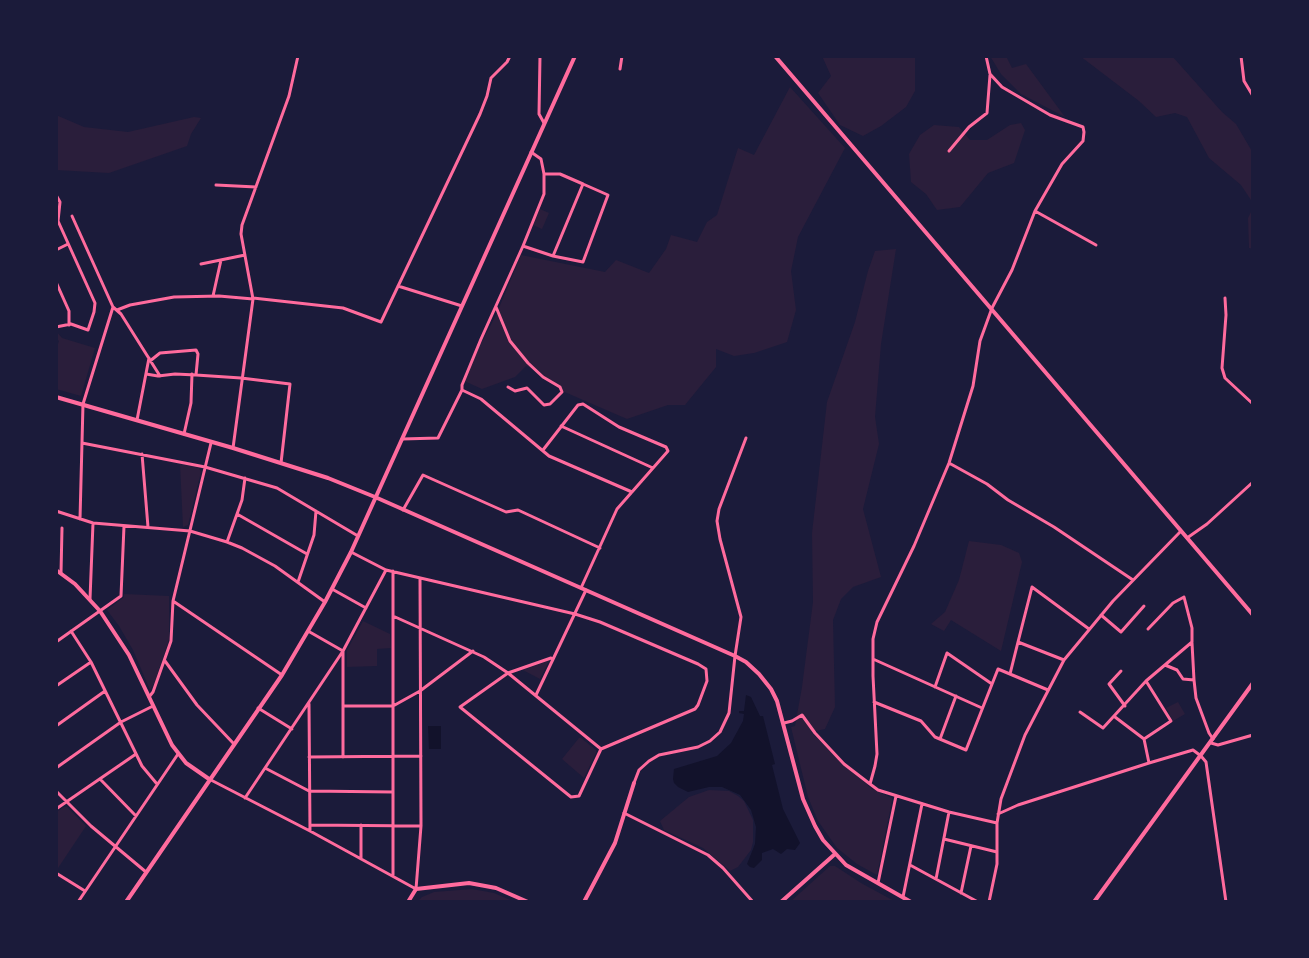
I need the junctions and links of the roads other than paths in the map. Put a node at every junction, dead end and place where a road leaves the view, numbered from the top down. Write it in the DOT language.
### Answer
graph roads {
  1 [pos="298,56"];
  2 [pos="510,56"];
  3 [pos="540,56"];
  4 [pos="574,56"];
  5 [pos="622,56"];
  6 [pos="776,56"];
  7 [pos="986,56"];
  8 [pos="1240,56"];
  9 [pos="620,69"];
  10 [pos="990,74"];
  11 [pos="1253,96"];
  12 [pos="544,123"];
  13 [pos="531,152"];
  14 [pos="949,152"];
  15 [pos="544,174"];
  16 [pos="583,184"];
  17 [pos="216,185"];
  18 [pos="256,187"];
  19 [pos="56,195"];
  20 [pos="1035,211"];
  21 [pos="72,216"];
  22 [pos="57,221"];
  23 [pos="68,244"];
  24 [pos="1096,245"];
  25 [pos="523,246"];
  26 [pos="56,250"];
  27 [pos="245,255"];
  28 [pos="552,256"];
  29 [pos="221,260"];
  30 [pos="201,264"];
  31 [pos="56,282"];
  32 [pos="398,286"];
  33 [pos="213,296"];
  34 [pos="1226,298"];
  35 [pos="253,299"];
  36 [pos="462,306"];
  37 [pos="113,307"];
  38 [pos="496,307"];
  39 [pos="992,308"];
  40 [pos="117,310"];
  41 [pos="69,325"];
  42 [pos="56,327"];
  43 [pos="150,359"];
  44 [pos="146,374"];
  45 [pos="194,374"];
  46 [pos="160,376"];
  47 [pos="242,378"];
  48 [pos="508,387"];
  49 [pos="462,390"];
  50 [pos="56,396"];
  51 [pos="83,404"];
  52 [pos="1253,404"];
  53 [pos="137,420"];
  54 [pos="561,426"];
  55 [pos="184,434"];
  56 [pos="402,438"];
  57 [pos="746,438"];
  58 [pos="82,443"];
  59 [pos="212,443"];
  60 [pos="233,448"];
  61 [pos="543,450"];
  62 [pos="142,454"];
  63 [pos="281,463"];
  64 [pos="949,463"];
  65 [pos="206,467"];
  66 [pos="653,468"];
  67 [pos="245,478"];
  68 [pos="1253,482"];
  69 [pos="632,492"];
  70 [pos="375,497"];
  71 [pos="403,510"];
  72 [pos="56,511"];
  73 [pos="316,511"];
  74 [pos="237,514"];
  75 [pos="80,519"];
  76 [pos="93,523"];
  77 [pos="124,526"];
  78 [pos="62,528"];
  79 [pos="148,528"];
  80 [pos="190,531"];
  81 [pos="1181,531"];
  82 [pos="358,536"];
  83 [pos="1187,538"];
  84 [pos="227,542"];
  85 [pos="600,548"];
  86 [pos="351,552"];
  87 [pos="307,554"];
  88 [pos="56,570"];
  89 [pos="386,570"];
  90 [pos="394,571"];
  91 [pos="61,573"];
  92 [pos="420,578"];
  93 [pos="1133,580"];
  94 [pos="298,582"];
  95 [pos="332,589"];
  96 [pos="584,589"];
  97 [pos="90,599"];
  98 [pos="173,601"];
  99 [pos="325,602"];
  100 [pos="1144,606"];
  101 [pos="366,608"];
  102 [pos="100,611"];
  103 [pos="575,614"];
  104 [pos="1100,615"];
  105 [pos="1253,615"];
  106 [pos="393,616"];
  107 [pos="420,627"];
  108 [pos="1089,629"];
  109 [pos="1148,629"];
  110 [pos="71,631"];
  111 [pos="308,631"];
  112 [pos="56,642"];
  113 [pos="1018,642"];
  114 [pos="1192,642"];
  115 [pos="343,651"];
  116 [pos="472,651"];
  117 [pos="735,656"];
  118 [pos="553,659"];
  119 [pos="873,659"];
  120 [pos="164,660"];
  121 [pos="1064,660"];
  122 [pos="91,662"];
  123 [pos="1165,665"];
  124 [pos="1121,671"];
  125 [pos="508,673"];
  126 [pos="1010,674"];
  127 [pos="282,675"];
  128 [pos="1194,680"];
  129 [pos="1146,681"];
  130 [pos="1253,683"];
  131 [pos="992,684"];
  132 [pos="56,686"];
  133 [pos="935,687"];
  134 [pos="1048,690"];
  135 [pos="106,691"];
  136 [pos="420,691"];
  137 [pos="536,695"];
  138 [pos="956,696"];
  139 [pos="149,697"];
  140 [pos="874,702"];
  141 [pos="309,704"];
  142 [pos="153,706"];
  143 [pos="343,706"];
  144 [pos="393,706"];
  145 [pos="1125,706"];
  146 [pos="258,708"];
  147 [pos="982,708"];
  148 [pos="1080,712"];
  149 [pos="1115,717"];
  150 [pos="121,722"];
  151 [pos="784,723"];
  152 [pos="56,726"];
  153 [pos="292,729"];
  154 [pos="1253,735"];
  155 [pos="940,739"];
  156 [pos="1144,739"];
  157 [pos="1212,741"];
  158 [pos="234,744"];
  159 [pos="601,749"];
  160 [pos="136,754"];
  161 [pos="178,754"];
  162 [pos="393,756"];
  163 [pos="421,756"];
  164 [pos="1201,756"];
  165 [pos="309,757"];
  166 [pos="344,757"];
  167 [pos="1149,763"];
  168 [pos="56,768"];
  169 [pos="265,768"];
  170 [pos="100,779"];
  171 [pos="209,779"];
  172 [pos="634,783"];
  173 [pos="157,784"];
  174 [pos="870,784"];
  175 [pos="56,791"];
  176 [pos="310,791"];
  177 [pos="393,792"];
  178 [pos="896,796"];
  179 [pos="245,798"];
  180 [pos="66,802"];
  181 [pos="922,804"];
  182 [pos="56,810"];
  183 [pos="949,812"];
  184 [pos="624,813"];
  185 [pos="998,814"];
  186 [pos="136,816"];
  187 [pos="997,823"];
  188 [pos="310,825"];
  189 [pos="361,825"];
  190 [pos="393,826"];
  191 [pos="421,826"];
  192 [pos="310,831"];
  193 [pos="944,839"];
  194 [pos="116,846"];
  195 [pos="970,846"];
  196 [pos="997,852"];
  197 [pos="835,854"];
  198 [pos="361,858"];
  199 [pos="910,865"];
  200 [pos="146,872"];
  201 [pos="56,873"];
  202 [pos="393,876"];
  203 [pos="936,879"];
  204 [pos="878,884"];
  205 [pos="416,889"];
  206 [pos="85,891"];
  207 [pos="961,893"];
  208 [pos="903,897"];
  209 [pos="78,902"];
  210 [pos="126,902"];
  211 [pos="408,902"];
  212 [pos="528,902"];
  213 [pos="584,902"];
  214 [pos="753,902"];
  215 [pos="781,902"];
  216 [pos="911,902"];
  217 [pos="978,902"];
  218 [pos="989,902"];
  219 [pos="1094,902"];
  220 [pos="1226,902"];
  1 -- 18 [label="street"];
  2 -- 32 [label="street"];
  3 -- 12 [label="street"];
  4 -- 12 [label="street"];
  5 -- 9 [label="street"];
  6 -- 39 [label="street"];
  7 -- 10 [label="street"];
  8 -- 11 [label="street"];
  10 -- 14 [label="street"];
  10 -- 20 [label="street"];
  12 -- 13 [label="street"];
  13 -- 15 [label="street"];
  13 -- 36 [label="street"];
  15 -- 16 [label="street"];
  15 -- 25 [label="street"];
  16 -- 28 [label="street"];
  16 -- 28 [label="street"];
  17 -- 18 [label="street"];
  18 -- 27 [label="street"];
  19 -- 22 [label="street"];
  20 -- 24 [label="street"];
  20 -- 39 [label="street"];
  21 -- 37 [label="street"];
  22 -- 23 [label="street"];
  23 -- 26 [label="street"];
  23 -- 41 [label="street"];
  25 -- 28 [label="street"];
  25 -- 38 [label="street"];
  27 -- 29 [label="street"];
  27 -- 35 [label="street"];
  29 -- 30 [label="street"];
  29 -- 33 [label="street"];
  31 -- 41 [label="street"];
  32 -- 35 [label="street"];
  32 -- 36 [label="street"];
  33 -- 35 [label="street"];
  33 -- 40 [label="street"];
  34 -- 52 [label="street"];
  35 -- 47 [label="street"];
  36 -- 56 [label="street"];
  37 -- 40 [label="street"];
  37 -- 51 [label="street"];
  38 -- 48 [label="street"];
  38 -- 49 [label="street"];
  39 -- 64 [label="street"];
  39 -- 81 [label="street"];
  40 -- 43 [label="street"];
  41 -- 42 [label="street"];
  43 -- 44 [label="street"];
  43 -- 45 [label="street"];
  43 -- 46 [label="street"];
  44 -- 46 [label="street"];
  44 -- 53 [label="street"];
  45 -- 46 [label="street"];
  45 -- 47 [label="street"];
  45 -- 55 [label="street"];
  47 -- 60 [label="street"];
  47 -- 63 [label="street"];
  49 -- 56 [label="street"];
  49 -- 61 [label="street"];
  50 -- 51 [label="street"];
  51 -- 53 [label="street"];
  51 -- 58 [label="street"];
  53 -- 55 [label="street"];
  54 -- 61 [label="street"];
  54 -- 66 [label="street"];
  54 -- 66 [label="street"];
  55 -- 59 [label="street"];
  56 -- 70 [label="street"];
  57 -- 117 [label="street"];
  58 -- 62 [label="street"];
  58 -- 75 [label="street"];
  59 -- 60 [label="street"];
  59 -- 65 [label="street"];
  60 -- 63 [label="street"];
  61 -- 69 [label="street"];
  62 -- 65 [label="street"];
  62 -- 79 [label="street"];
  63 -- 70 [label="street"];
  64 -- 93 [label="street"];
  64 -- 119 [label="street"];
  65 -- 67 [label="street"];
  65 -- 80 [label="street"];
  66 -- 69 [label="street"];
  67 -- 73 [label="street"];
  67 -- 74 [label="street"];
  68 -- 83 [label="street"];
  69 -- 85 [label="street"];
  70 -- 71 [label="street"];
  70 -- 82 [label="street"];
  71 -- 85 [label="street"];
  71 -- 96 [label="street"];
  72 -- 75 [label="street"];
  73 -- 82 [label="street"];
  73 -- 87 [label="street"];
  74 -- 84 [label="street"];
  74 -- 87 [label="street"];
  75 -- 76 [label="street"];
  76 -- 77 [label="street"];
  76 -- 97 [label="street"];
  77 -- 79 [label="street"];
  77 -- 102 [label="street"];
  78 -- 91 [label="street"];
  79 -- 80 [label="street"];
  80 -- 84 [label="street"];
  80 -- 98 [label="street"];
  81 -- 83 [label="street"];
  81 -- 93 [label="street"];
  82 -- 86 [label="street"];
  83 -- 105 [label="street"];
  84 -- 94 [label="street"];
  85 -- 96 [label="street"];
  86 -- 89 [label="street"];
  86 -- 95 [label="street"];
  87 -- 94 [label="street"];
  88 -- 91 [label="street"];
  89 -- 90 [label="street"];
  89 -- 101 [label="street"];
  90 -- 92 [label="street"];
  90 -- 106 [label="street"];
  91 -- 97 [label="street"];
  92 -- 103 [label="street"];
  92 -- 107 [label="street"];
  93 -- 104 [label="street"];
  94 -- 99 [label="street"];
  95 -- 99 [label="street"];
  95 -- 101 [label="street"];
  96 -- 103 [label="street"];
  96 -- 117 [label="street"];
  97 -- 102 [label="street"];
  98 -- 120 [label="street"];
  98 -- 127 [label="street"];
  99 -- 111 [label="street"];
  100 -- 104 [label="street"];
  101 -- 115 [label="street"];
  102 -- 110 [label="street"];
  102 -- 139 [label="street"];
  103 -- 118 [label="street"];
  103 -- 159 [label="street"];
  104 -- 108 [label="street"];
  106 -- 107 [label="street"];
  106 -- 144 [label="street"];
  107 -- 116 [label="street"];
  107 -- 136 [label="street"];
  108 -- 113 [label="street"];
  108 -- 121 [label="street"];
  109 -- 114 [label="street"];
  110 -- 112 [label="street"];
  110 -- 122 [label="street"];
  111 -- 115 [label="street"];
  111 -- 127 [label="street"];
  113 -- 121 [label="street"];
  113 -- 126 [label="street"];
  114 -- 123 [label="street"];
  114 -- 128 [label="street"];
  115 -- 141 [label="street"];
  115 -- 143 [label="street"];
  116 -- 125 [label="street"];
  116 -- 136 [label="street"];
  117 -- 151 [label="street"];
  117 -- 172 [label="street"];
  118 -- 125 [label="street"];
  118 -- 137 [label="street"];
  119 -- 133 [label="street"];
  119 -- 140 [label="street"];
  120 -- 139 [label="street"];
  120 -- 158 [label="street"];
  121 -- 134 [label="street"];
  122 -- 132 [label="street"];
  122 -- 135 [label="street"];
  123 -- 128 [label="street"];
  123 -- 129 [label="street"];
  124 -- 145 [label="street"];
  125 -- 137 [label="street"];
  125 -- 159 [label="street"];
  126 -- 131 [label="street"];
  126 -- 134 [label="street"];
  127 -- 146 [label="street"];
  128 -- 157 [label="street"];
  129 -- 145 [label="street"];
  129 -- 156 [label="street"];
  130 -- 157 [label="street"];
  131 -- 133 [label="street"];
  131 -- 147 [label="street"];
  133 -- 138 [label="street"];
  134 -- 185 [label="street"];
  135 -- 150 [label="street"];
  135 -- 152 [label="street"];
  136 -- 144 [label="street"];
  136 -- 163 [label="street"];
  137 -- 159 [label="street"];
  138 -- 147 [label="street"];
  138 -- 155 [label="street"];
  139 -- 142 [label="street"];
  140 -- 155 [label="street"];
  140 -- 174 [label="street"];
  141 -- 153 [label="street"];
  141 -- 165 [label="street"];
  142 -- 150 [label="street"];
  142 -- 161 [label="street"];
  143 -- 144 [label="street"];
  143 -- 166 [label="street"];
  144 -- 162 [label="street"];
  145 -- 149 [label="street"];
  146 -- 153 [label="street"];
  146 -- 158 [label="street"];
  147 -- 155 [label="street"];
  148 -- 149 [label="street"];
  149 -- 156 [label="street"];
  150 -- 160 [label="street"];
  150 -- 168 [label="street"];
  151 -- 174 [label="street"];
  151 -- 197 [label="street"];
  153 -- 169 [label="street"];
  154 -- 157 [label="street"];
  156 -- 167 [label="street"];
  157 -- 164 [label="street"];
  158 -- 171 [label="street"];
  160 -- 170 [label="street"];
  160 -- 173 [label="street"];
  161 -- 171 [label="street"];
  161 -- 173 [label="street"];
  162 -- 163 [label="street"];
  162 -- 166 [label="street"];
  162 -- 177 [label="street"];
  163 -- 191 [label="street"];
  164 -- 167 [label="street"];
  164 -- 219 [label="street"];
  164 -- 220 [label="street"];
  165 -- 166 [label="street"];
  165 -- 176 [label="street"];
  167 -- 185 [label="street"];
  169 -- 176 [label="street"];
  169 -- 179 [label="street"];
  170 -- 180 [label="street"];
  170 -- 186 [label="street"];
  171 -- 179 [label="street"];
  171 -- 200 [label="street"];
  172 -- 184 [label="street"];
  173 -- 186 [label="street"];
  174 -- 178 [label="street"];
  175 -- 180 [label="street"];
  176 -- 177 [label="street"];
  176 -- 188 [label="street"];
  177 -- 190 [label="street"];
  178 -- 181 [label="street"];
  178 -- 204 [label="street"];
  179 -- 192 [label="street"];
  180 -- 182 [label="street"];
  180 -- 194 [label="street"];
  181 -- 183 [label="street"];
  181 -- 199 [label="street"];
  183 -- 187 [label="street"];
  183 -- 193 [label="street"];
  184 -- 213 [label="street"];
  184 -- 214 [label="street"];
  185 -- 187 [label="street"];
  186 -- 194 [label="street"];
  187 -- 196 [label="street"];
  188 -- 189 [label="street"];
  188 -- 192 [label="street"];
  189 -- 190 [label="street"];
  189 -- 198 [label="street"];
  190 -- 191 [label="street"];
  190 -- 202 [label="street"];
  191 -- 205 [label="street"];
  192 -- 198 [label="street"];
  193 -- 195 [label="street"];
  193 -- 203 [label="street"];
  194 -- 200 [label="street"];
  194 -- 206 [label="street"];
  195 -- 196 [label="street"];
  195 -- 207 [label="street"];
  196 -- 218 [label="street"];
  197 -- 204 [label="street"];
  197 -- 215 [label="street"];
  198 -- 202 [label="street"];
  199 -- 203 [label="street"];
  199 -- 208 [label="street"];
  200 -- 210 [label="street"];
  201 -- 206 [label="street"];
  202 -- 205 [label="street"];
  203 -- 207 [label="street"];
  204 -- 208 [label="street"];
  205 -- 211 [label="street"];
  205 -- 212 [label="street"];
  206 -- 209 [label="street"];
  207 -- 217 [label="street"];
  208 -- 216 [label="street"];
}
